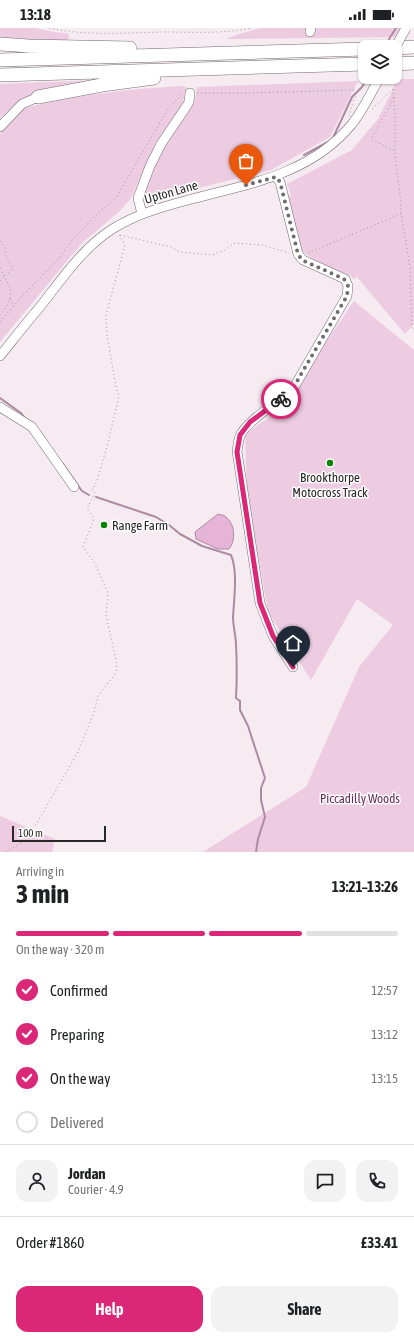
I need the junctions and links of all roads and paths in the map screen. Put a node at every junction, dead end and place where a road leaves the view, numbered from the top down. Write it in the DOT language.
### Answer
graph roads {
  1 [pos="49,28"];
  2 [pos="253,28"];
  3 [pos="406,28"];
  4 [pos="399,40"];
  5 [pos="0,44"];
  6 [pos="414,47"];
  7 [pos="402,48"];
  8 [pos="358,49"];
  9 [pos="218,54"];
  10 [pos="0,60"];
  11 [pos="414,63"];
  12 [pos="358,64"];
  13 [pos="402,64"];
  14 [pos="219,69"];
  15 [pos="0,75"];
  16 [pos="376,84"];
  17 [pos="190,93"];
  18 [pos="38,97"];
  19 [pos="395,97"];
  20 [pos="369,111"];
  21 [pos="352,124"];
  22 [pos="1,126"];
  23 [pos="395,151"];
  24 [pos="276,177"];
  25 [pos="142,214"];
  26 [pos="401,214"];
  27 [pos="116,232"];
  28 [pos="0,241"];
  29 [pos="298,254"];
  30 [pos="0,268"];
  31 [pos="4,277"];
  32 [pos="414,278"];
  33 [pos="0,281"];
  34 [pos="411,282"];
  35 [pos="10,299"];
  36 [pos="14,306"];
  37 [pos="0,315"];
  38 [pos="0,322"];
  39 [pos="414,330"];
  40 [pos="0,356"];
  41 [pos="0,407"];
  42 [pos="74,487"];
  43 [pos="293,667"];
  44 [pos="6,852"];
  1 -- 2 [label="path"];
  3 -- 4 [label="street, bridge"];
  5 -- 9 [label="highway"];
  6 -- 7 [label="highway"];
  8 -- 9 [label="highway"];
  9 -- 10 [label="highway"];
  11 -- 13 [label="highway"];
  12 -- 14 [label="highway"];
  14 -- 15 [label="highway"];
  14 -- 18 [label="highway"];
  16 -- 21 [label="street, Upton Lane"];
  17 -- 21 [label="path"];
  17 -- 25 [label="street"];
  17 -- 36 [label="path"];
  18 -- 22 [label="street"];
  19 -- 20 [label="path"];
  19 -- 23 [label="path"];
  19 -- 23 [label="path"];
  21 -- 24 [label="street, Upton Lane"];
  23 -- 26 [label="path"];
  24 -- 25 [label="street, Upton Lane"];
  24 -- 29 [label="street"];
  25 -- 27 [label="street, Upton Lane"];
  26 -- 29 [label="path"];
  26 -- 34 [label="path"];
  27 -- 29 [label="path"];
  27 -- 40 [label="street, Upton Lane"];
  27 -- 44 [label="path"];
  28 -- 31 [label="path"];
  29 -- 43 [label="street"];
  30 -- 31 [label="path"];
  31 -- 33 [label="path"];
  31 -- 35 [label="path"];
  32 -- 34 [label="path"];
  34 -- 39 [label="path"];
  35 -- 36 [label="path"];
  35 -- 37 [label="path"];
  36 -- 38 [label="path"];
  41 -- 42 [label="street"];
}
